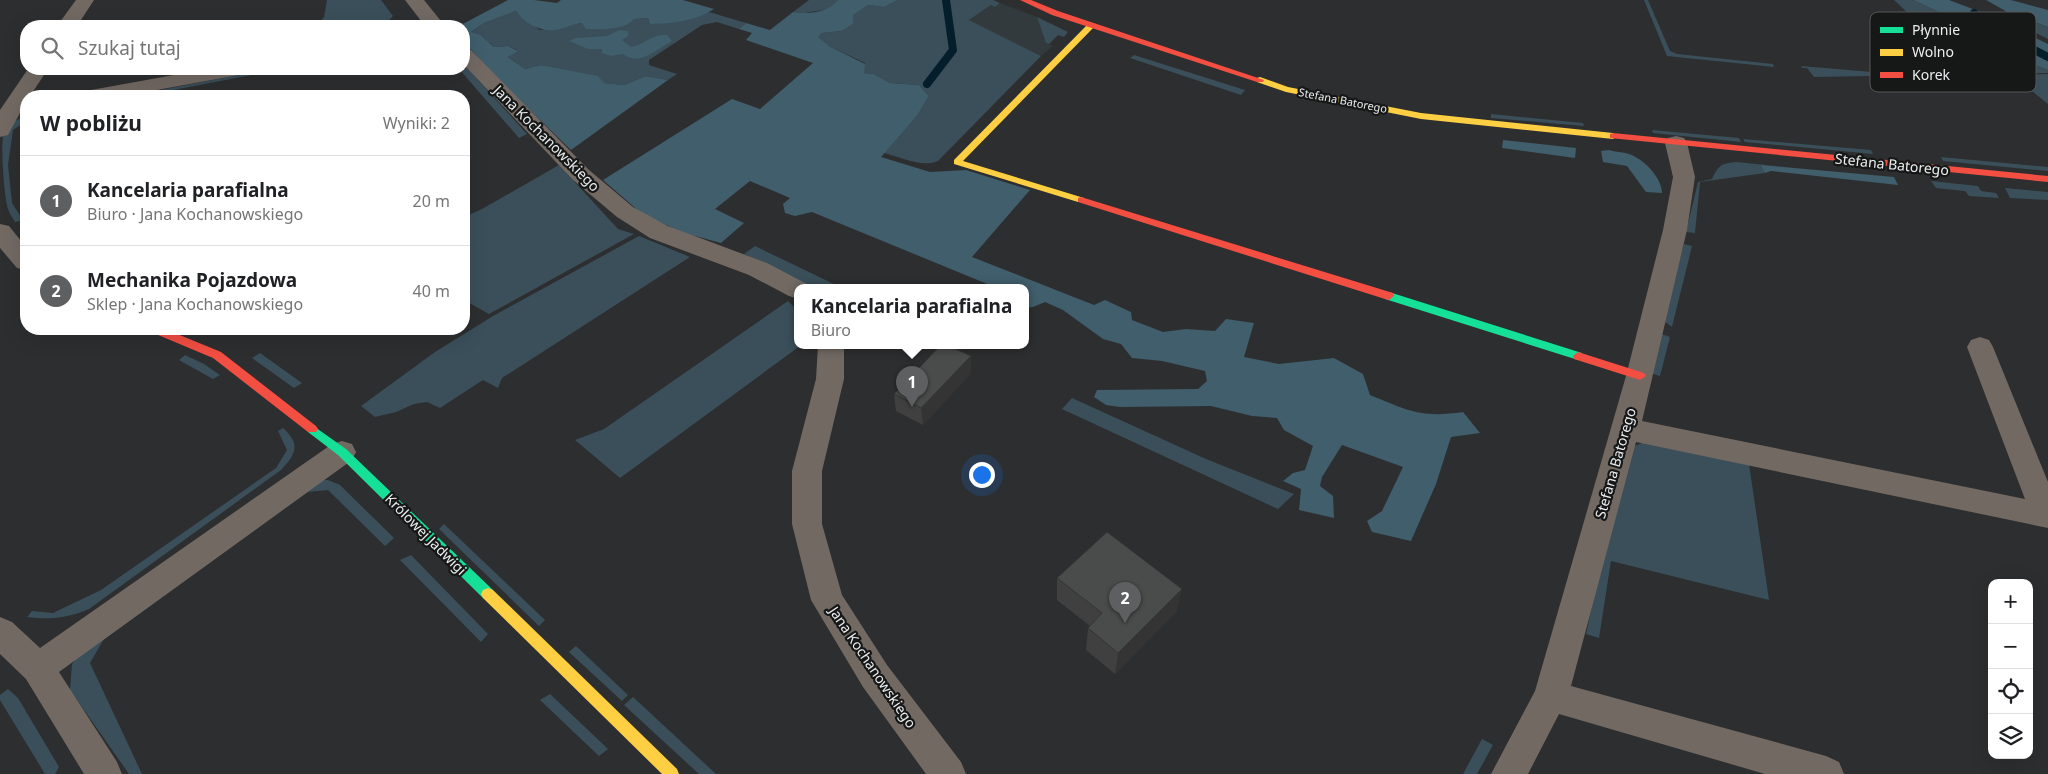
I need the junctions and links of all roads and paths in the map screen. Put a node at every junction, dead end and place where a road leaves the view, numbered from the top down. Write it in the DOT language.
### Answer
graph roads {
  1 [pos="84,0"];
  2 [pos="414,0"];
  3 [pos="1024,0"];
  4 [pos="71,20"];
  5 [pos="429,20"];
  6 [pos="1092,25"];
  7 [pos="470,60"];
  8 [pos="34,75"];
  9 [pos="205,75"];
  10 [pos="25,90"];
  11 [pos="124,90"];
  12 [pos="20,98"];
  13 [pos="9,116"];
  14 [pos="1676,143"];
  15 [pos="2048,179"];
  16 [pos="0,232"];
  17 [pos="20,255"];
  18 [pos="794,288"];
  19 [pos="169,335"];
  20 [pos="1980,346"];
  21 [pos="831,349"];
  22 [pos="1640,376"];
  23 [pos="1625,429"];
  24 [pos="342,452"];
  25 [pos="2047,516"];
  26 [pos="0,632"];
  27 [pos="38,668"];
  28 [pos="1551,696"];
  29 [pos="104,774"];
  30 [pos="672,774"];
  31 [pos="948,774"];
  32 [pos="1509,774"];
  33 [pos="1826,774"];
  1 -- 4 [label="street"];
  2 -- 5 [label="street"];
  3 -- 6 [label="street, Stefana Batorego"];
  6 -- 14 [label="street, Stefana Batorego"];
  6 -- 22 [label="street"];
  7 -- 18 [label="street, Jana Kochanowskiego"];
  8 -- 10 [label="street"];
  9 -- 11 [label="street"];
  12 -- 13 [label="street"];
  14 -- 15 [label="street, Stefana Batorego"];
  14 -- 22 [label="street, Stefana Batorego"];
  16 -- 17 [label="street"];
  19 -- 24 [label="street, Królowej Jadwigi"];
  20 -- 25 [label="street"];
  21 -- 31 [label="street, Jana Kochanowskiego"];
  22 -- 23 [label="street, Stefana Batorego"];
  23 -- 25 [label="street"];
  23 -- 28 [label="street, Stefana Batorego"];
  24 -- 27 [label="street"];
  24 -- 30 [label="street, Królowej Jadwigi"];
  26 -- 27 [label="street"];
  27 -- 29 [label="street"];
  28 -- 32 [label="street, Stefana Batorego"];
  28 -- 33 [label="street"];
}
